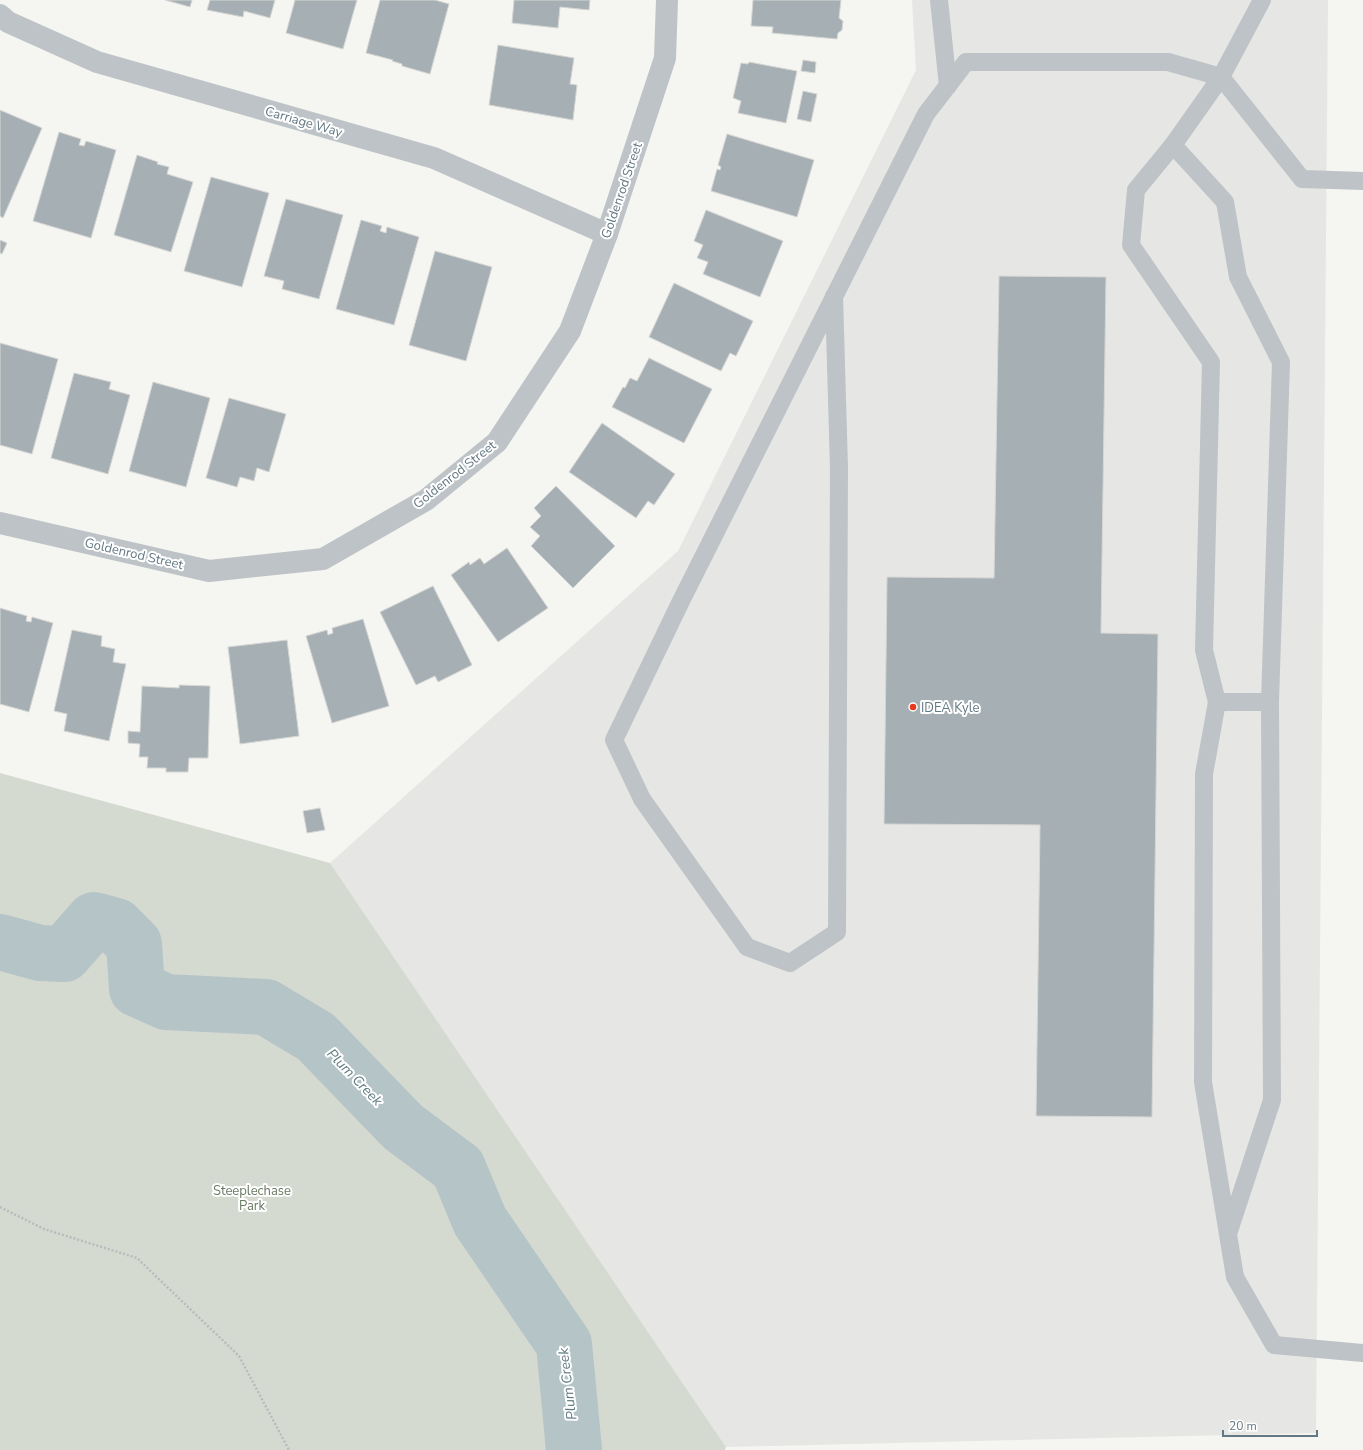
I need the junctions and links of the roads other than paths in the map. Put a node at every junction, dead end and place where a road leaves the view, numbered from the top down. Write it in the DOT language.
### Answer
graph roads {
  1 [pos="667,0"];
  2 [pos="939,0"];
  3 [pos="1262,0"];
  4 [pos="0,15"];
  5 [pos="1221,77"];
  6 [pos="948,86"];
  7 [pos="1173,146"];
  8 [pos="1363,181"];
  9 [pos="607,234"];
  10 [pos="834,296"];
  11 [pos="0,522"];
  12 [pos="1217,702"];
  13 [pos="1270,702"];
  14 [pos="1228,1234"];
  15 [pos="1363,1353"];
  1 -- 9 [label="street, Goldenrod Street"];
  2 -- 6 [label="lane"];
  3 -- 5 [label="lane"];
  4 -- 9 [label="street, Carriage Way"];
  5 -- 6 [label="lane"];
  5 -- 7 [label="lane"];
  5 -- 8 [label="lane"];
  6 -- 10 [label="lane"];
  7 -- 12 [label="lane"];
  7 -- 13 [label="lane"];
  9 -- 11 [label="street, Goldenrod Street"];
  10 -- 10 [label="lane"];
  12 -- 13 [label="lane"];
  12 -- 14 [label="lane"];
  13 -- 14 [label="lane"];
  14 -- 15 [label="lane"];
}
